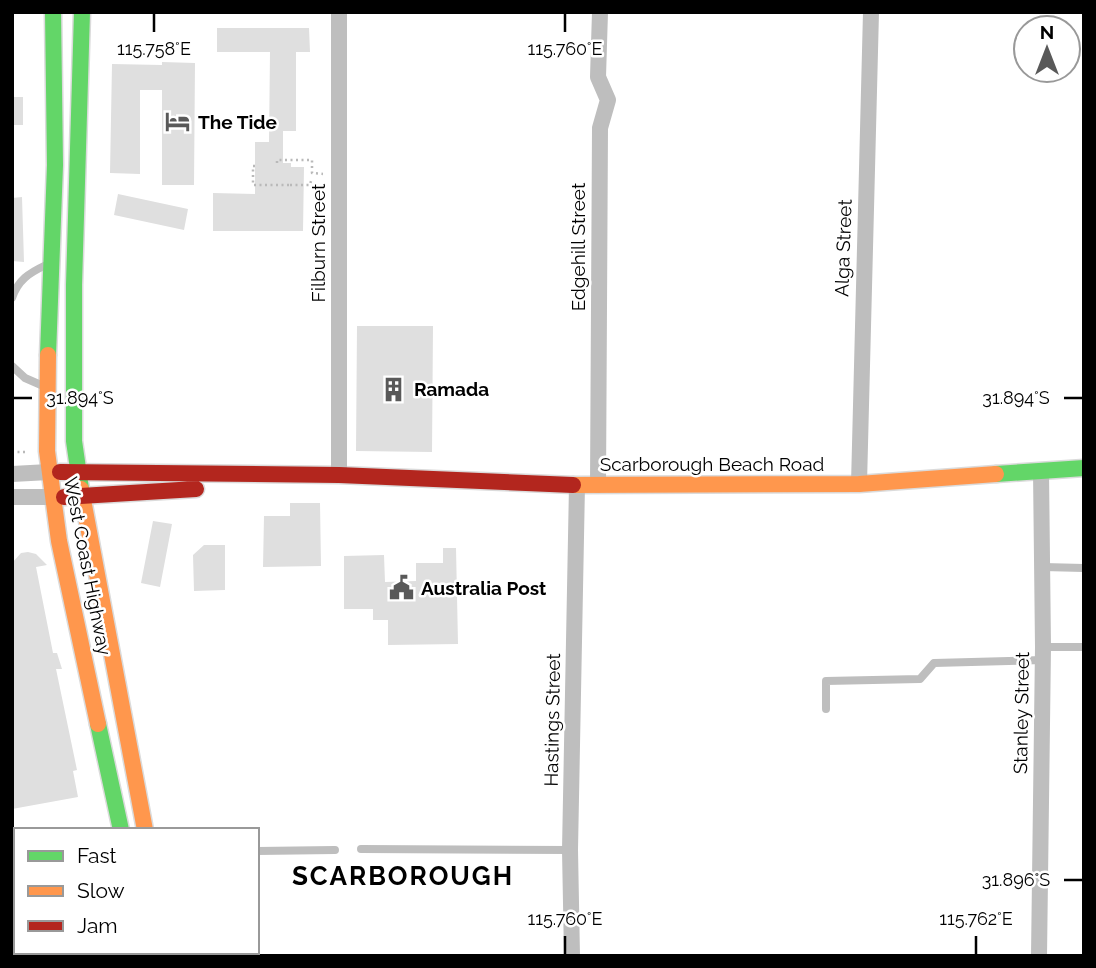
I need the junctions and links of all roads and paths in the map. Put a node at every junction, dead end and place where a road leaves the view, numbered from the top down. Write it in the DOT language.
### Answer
graph roads {
  1 [pos="53,12"];
  2 [pos="82,12"];
  3 [pos="339,12"];
  4 [pos="600,12"];
  5 [pos="871,12"];
  6 [pos="277,163"];
  7 [pos="255,166"];
  8 [pos="322,173"];
  9 [pos="310,181"];
  10 [pos="51,263"];
  11 [pos="12,298"];
  12 [pos="12,366"];
  13 [pos="47,387"];
  14 [pos="33,451"];
  15 [pos="12,452"];
  16 [pos="1084,468"];
  17 [pos="1041,471"];
  18 [pos="49,472"];
  19 [pos="78,473"];
  20 [pos="12,474"];
  21 [pos="339,475"];
  22 [pos="859,484"];
  23 [pos="577,485"];
  24 [pos="598,485"];
  25 [pos="12,497"];
  26 [pos="52,497"];
  27 [pos="82,497"];
  28 [pos="1043,567"];
  29 [pos="1084,568"];
  30 [pos="1084,647"];
  31 [pos="1043,654"];
  32 [pos="825,709"];
  33 [pos="121,828"];
  34 [pos="145,828"];
  35 [pos="361,849"];
  36 [pos="335,850"];
  37 [pos="570,850"];
  38 [pos="259,851"];
  39 [pos="572,956"];
  40 [pos="1039,956"];
  1 -- 10 [label="main road, West Coast Highway"];
  2 -- 19 [label="main road, West Coast Highway"];
  3 -- 21 [label="street, Filburn Street"];
  4 -- 24 [label="street, Edgehill Street"];
  5 -- 22 [label="street, Alga Street"];
  6 -- 8 [label="path"];
  7 -- 9 [label="path"];
  10 -- 11 [label="lane"];
  10 -- 13 [label="main road, West Coast Highway"];
  12 -- 13 [label="lane"];
  13 -- 18 [label="main road, West Coast Highway"];
  14 -- 15 [label="path"];
  16 -- 17 [label="main road, Scarborough Beach Road"];
  17 -- 22 [label="main road, Scarborough Beach Road"];
  17 -- 28 [label="street, Stanley Street"];
  18 -- 19 [label="main road, Scarborough Beach Road"];
  18 -- 20 [label="street, Scarborough Beach Road"];
  18 -- 26 [label="main road, West Coast Highway"];
  19 -- 21 [label="main road, Scarborough Beach Road"];
  19 -- 27 [label="main road, West Coast Highway"];
  21 -- 23 [label="main road, Scarborough Beach Road"];
  21 -- 27 [label="main road, Scarborough Beach Road"];
  22 -- 24 [label="main road, Scarborough Beach Road"];
  23 -- 24 [label="main road, Scarborough Beach Road"];
  23 -- 37 [label="street, Hastings Street"];
  25 -- 26 [label="street, Scarborough Beach Road"];
  26 -- 27 [label="main road, Scarborough Beach Road"];
  26 -- 33 [label="main road, West Coast Highway"];
  27 -- 34 [label="main road, West Coast Highway"];
  28 -- 29 [label="lane"];
  28 -- 31 [label="street, Stanley Street"];
  30 -- 31 [label="lane"];
  31 -- 32 [label="lane"];
  31 -- 40 [label="street, Stanley Street"];
  35 -- 37 [label="lane"];
  36 -- 38 [label="lane"];
  37 -- 39 [label="street, Hastings Street"];
}
